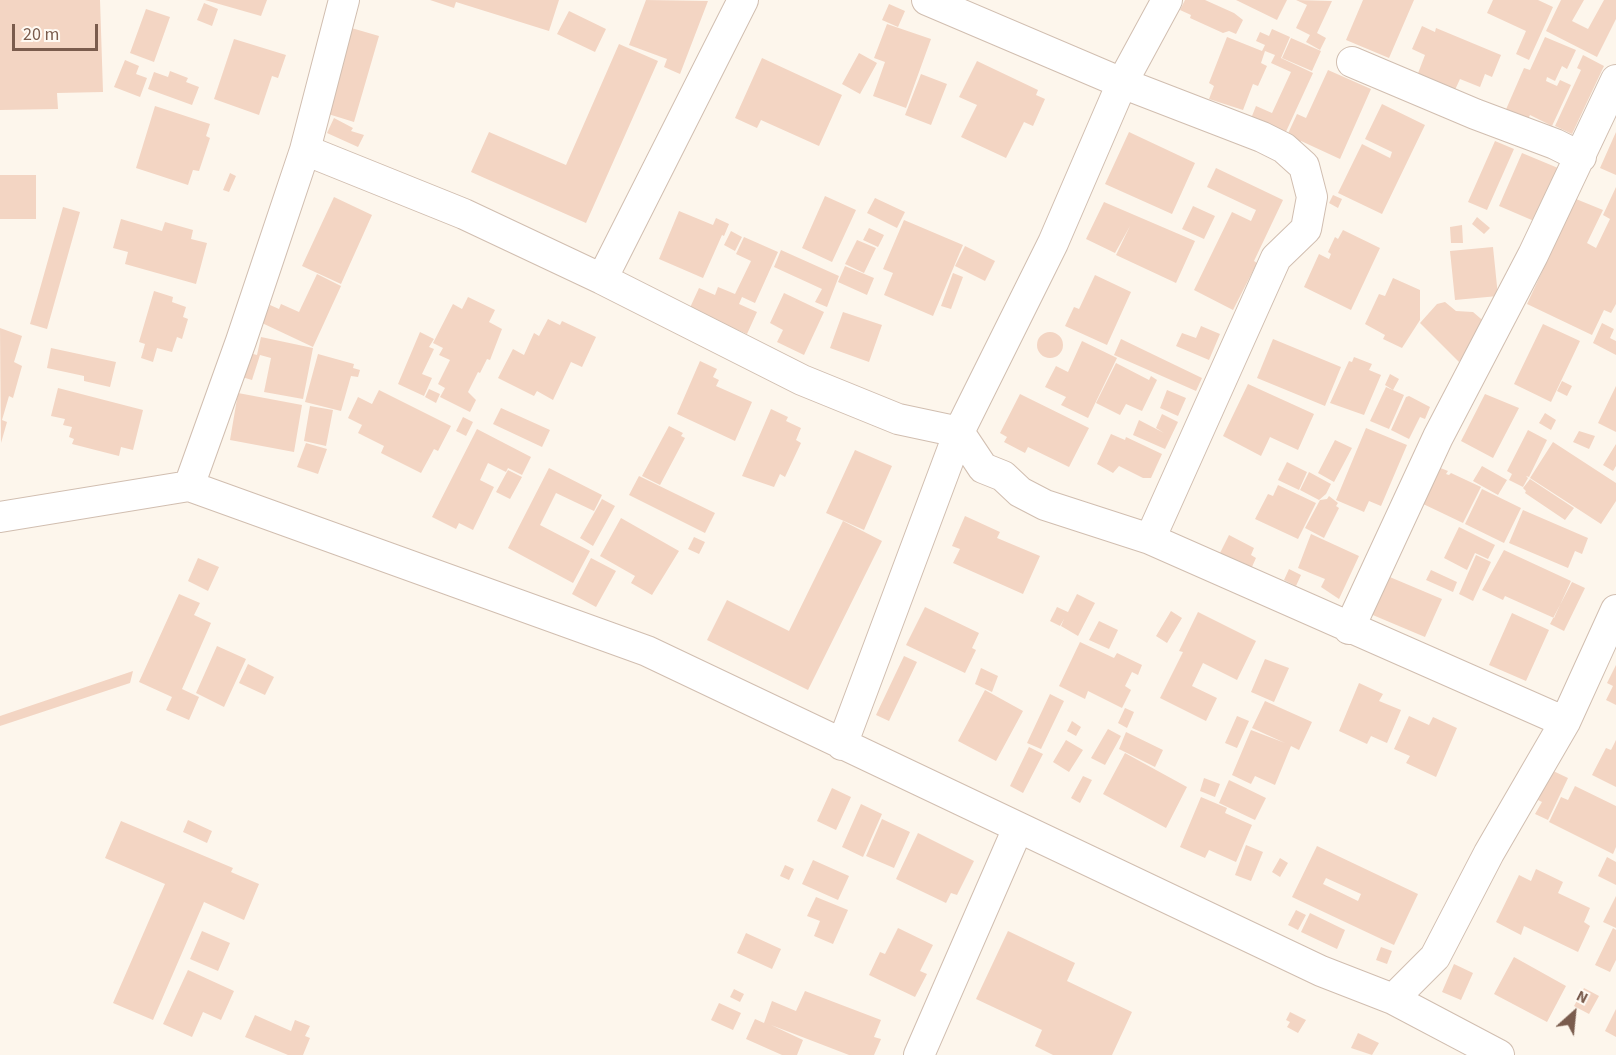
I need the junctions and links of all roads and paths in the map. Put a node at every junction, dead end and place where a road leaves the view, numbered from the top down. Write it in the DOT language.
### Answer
graph roads {
  1 [pos="344,0"];
  2 [pos="743,0"];
  3 [pos="927,0"];
  4 [pos="1167,0"];
  5 [pos="1352,62"];
  6 [pos="1616,80"];
  7 [pos="1122,83"];
  8 [pos="305,150"];
  9 [pos="1581,158"];
  10 [pos="602,279"];
  11 [pos="959,432"];
  12 [pos="189,486"];
  13 [pos="0,517"];
  14 [pos="1150,539"];
  15 [pos="1616,610"];
  16 [pos="1349,629"];
  17 [pos="1565,722"];
  18 [pos="842,745"];
  19 [pos="1018,828"];
  20 [pos="1393,999"];
  21 [pos="1450,1044"];
  22 [pos="919,1055"];
  23 [pos="1499,1055"];
  1 -- 8 [label="street"];
  2 -- 10 [label="street"];
  3 -- 7 [label="street"];
  4 -- 7 [label="street"];
  5 -- 9 [label="street"];
  6 -- 9 [label="street"];
  7 -- 11 [label="street"];
  7 -- 14 [label="street"];
  8 -- 10 [label="street"];
  8 -- 12 [label="street"];
  9 -- 16 [label="street"];
  10 -- 11 [label="street"];
  11 -- 14 [label="street"];
  11 -- 18 [label="street"];
  12 -- 13 [label="street"];
  12 -- 18 [label="street"];
  14 -- 16 [label="street"];
  15 -- 17 [label="street"];
  16 -- 17 [label="street"];
  17 -- 20 [label="street"];
  18 -- 19 [label="street"];
  19 -- 20 [label="street"];
  19 -- 22 [label="street"];
  20 -- 21 [label="street"];
  21 -- 23 [label="street"];
}
